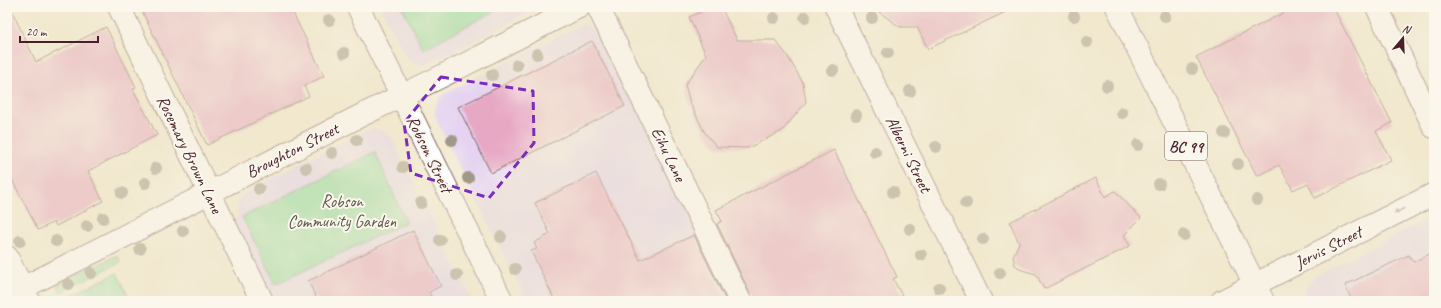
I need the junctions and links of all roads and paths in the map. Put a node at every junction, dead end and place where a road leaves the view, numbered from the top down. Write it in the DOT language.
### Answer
graph roads {
  1 [pos="119,7"];
  2 [pos="358,7"];
  3 [pos="579,7"];
  4 [pos="598,7"];
  5 [pos="836,7"];
  6 [pos="1117,7"];
  7 [pos="1377,7"];
  8 [pos="402,96"];
  9 [pos="1434,127"];
  10 [pos="209,193"];
  11 [pos="1434,194"];
  12 [pos="7,257"];
  13 [pos="1259,293"];
  14 [pos="19,295"];
  15 [pos="262,301"];
  16 [pos="502,301"];
  17 [pos="740,301"];
  18 [pos="981,301"];
  19 [pos="1222,301"];
  1 -- 10 [label="main road, Rosemary Brown Lane"];
  2 -- 8 [label="main road, Robson Street"];
  3 -- 8 [label="main road, Broughton Street"];
  4 -- 17 [label="main road, Eihu Lane"];
  5 -- 18 [label="main road, Alberni Street"];
  6 -- 13 [label="main road, BC 99"];
  7 -- 9 [label="main road"];
  8 -- 10 [label="main road, Broughton Street"];
  8 -- 16 [label="main road, Robson Street"];
  10 -- 14 [label="main road, Broughton Street"];
  10 -- 15 [label="main road, Rosemary Brown Lane"];
  11 -- 13 [label="main road, Jervis Street, one-way"];
  12 -- 14 [label="main road"];
  13 -- 19 [label="main road, Jervis Street"];
}
